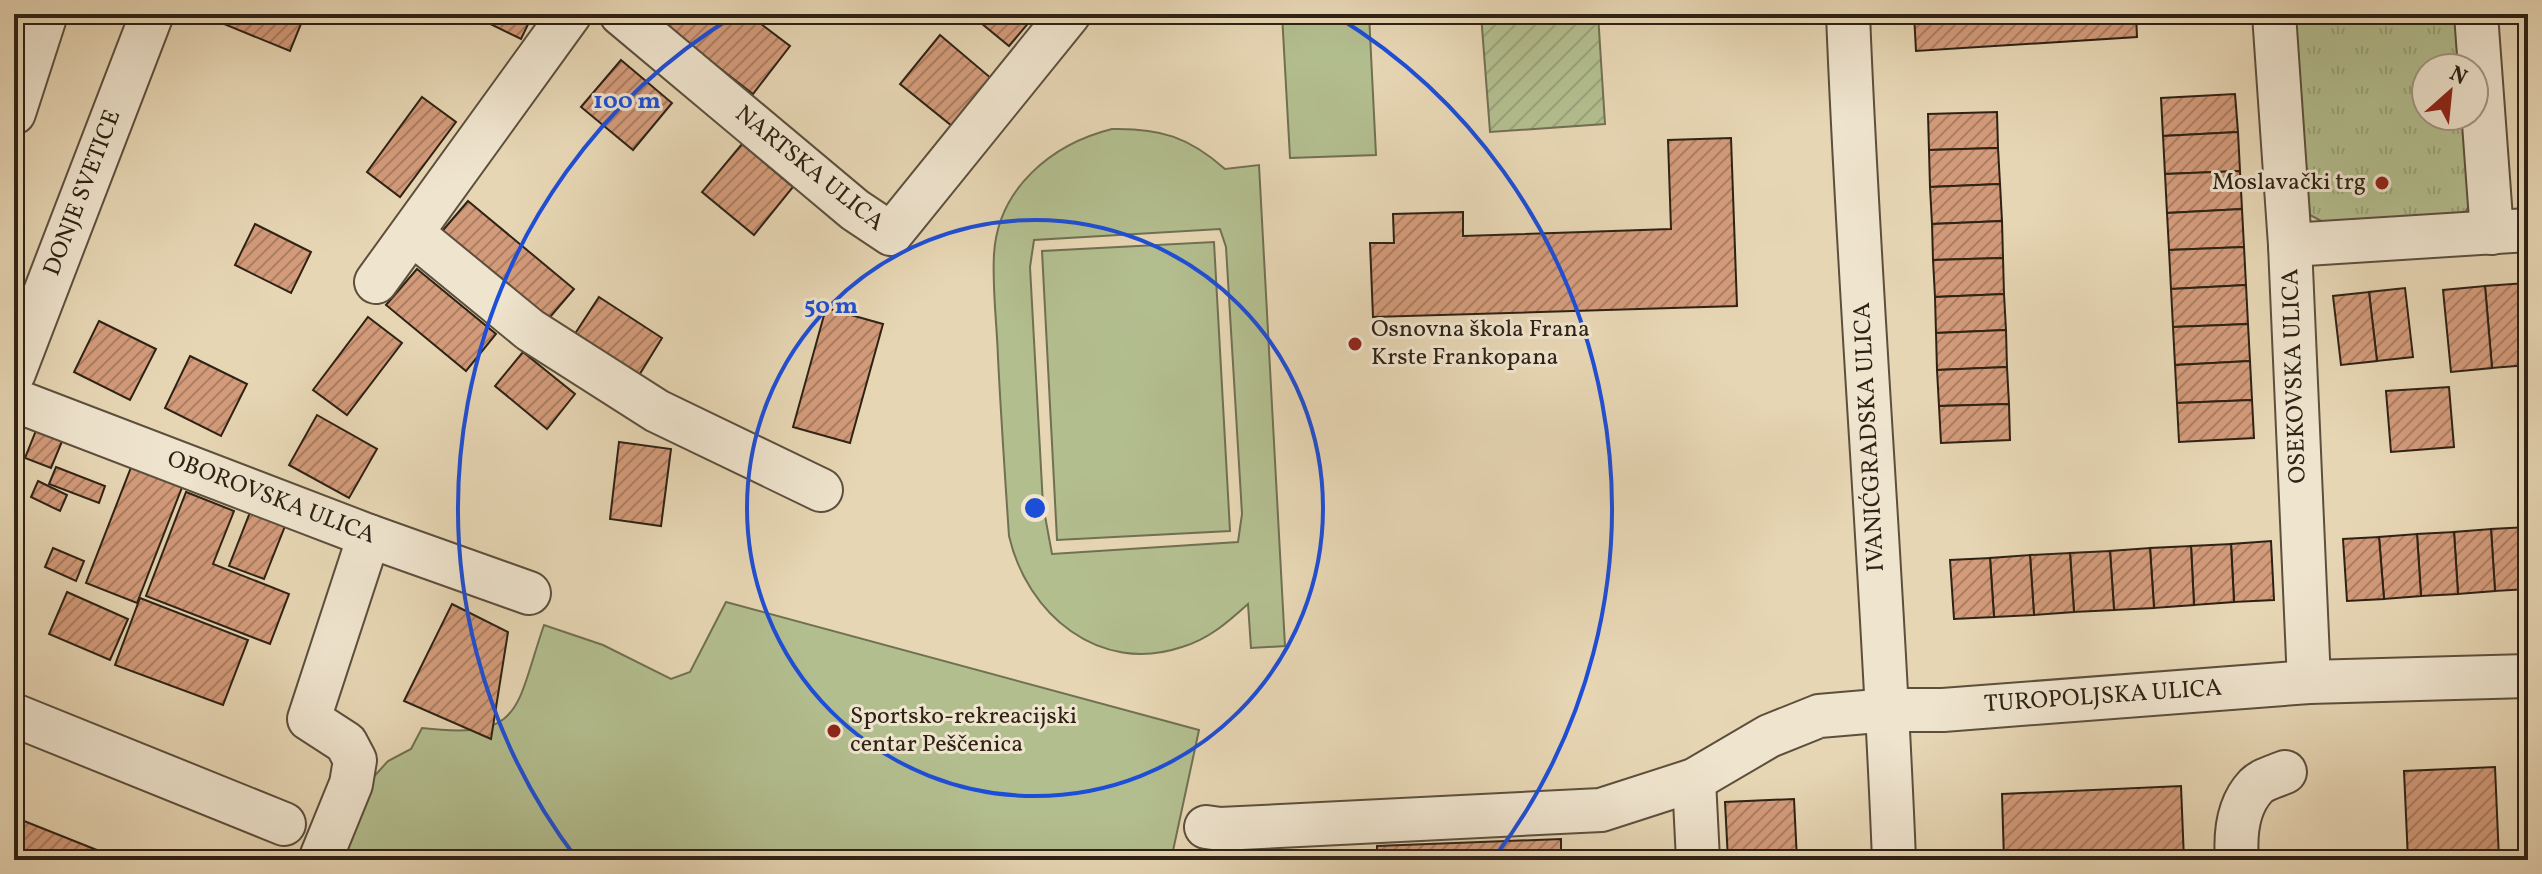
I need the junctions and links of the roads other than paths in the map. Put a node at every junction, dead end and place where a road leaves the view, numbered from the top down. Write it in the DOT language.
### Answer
graph roads {
  1 [pos="46,14"];
  2 [pos="152,14"];
  3 [pos="570,14"];
  4 [pos="621,14"];
  5 [pos="1069,14"];
  6 [pos="1848,14"];
  7 [pos="2274,14"];
  8 [pos="2476,14"];
  9 [pos="17,96"];
  10 [pos="2510,232"];
  11 [pos="413,234"];
  12 [pos="2290,245"];
  13 [pos="376,282"];
  14 [pos="14,373"];
  15 [pos="14,400"];
  16 [pos="821,490"];
  17 [pos="369,536"];
  18 [pos="529,593"];
  19 [pos="2528,676"];
  20 [pos="2309,682"];
  21 [pos="1889,710"];
  22 [pos="14,715"];
  23 [pos="2285,772"];
  24 [pos="1694,780"];
  25 [pos="284,824"];
  26 [pos="1216,839"];
  27 [pos="320,860"];
  28 [pos="1698,860"];
  29 [pos="1894,860"];
  30 [pos="2237,860"];
  1 -- 9 [label="street"];
  2 -- 14 [label="street, DONJE SVETICE"];
  3 -- 11 [label="street"];
  4 -- 5 [label="street, NARTSKA ULICA"];
  6 -- 21 [label="street, IVANIĆGRADSKA ULICA"];
  7 -- 12 [label="street, OSEKOVSKA ULICA"];
  8 -- 10 [label="street"];
  10 -- 12 [label="street"];
  11 -- 13 [label="street"];
  11 -- 16 [label="street"];
  12 -- 20 [label="street, OSEKOVSKA ULICA"];
  15 -- 17 [label="street, OBOROVSKA ULICA"];
  17 -- 18 [label="street, OBOROVSKA ULICA"];
  17 -- 27 [label="street"];
  19 -- 20 [label="street, TUROPOLJSKA ULICA"];
  20 -- 21 [label="street, TUROPOLJSKA ULICA"];
  21 -- 24 [label="street, TUROPOLJSKA ULICA"];
  21 -- 29 [label="street, IVANIĆGRADSKA ULICA"];
  22 -- 25 [label="street"];
  23 -- 30 [label="street"];
  24 -- 26 [label="street, TUROPOLJSKA ULICA"];
  24 -- 28 [label="street"];
}
